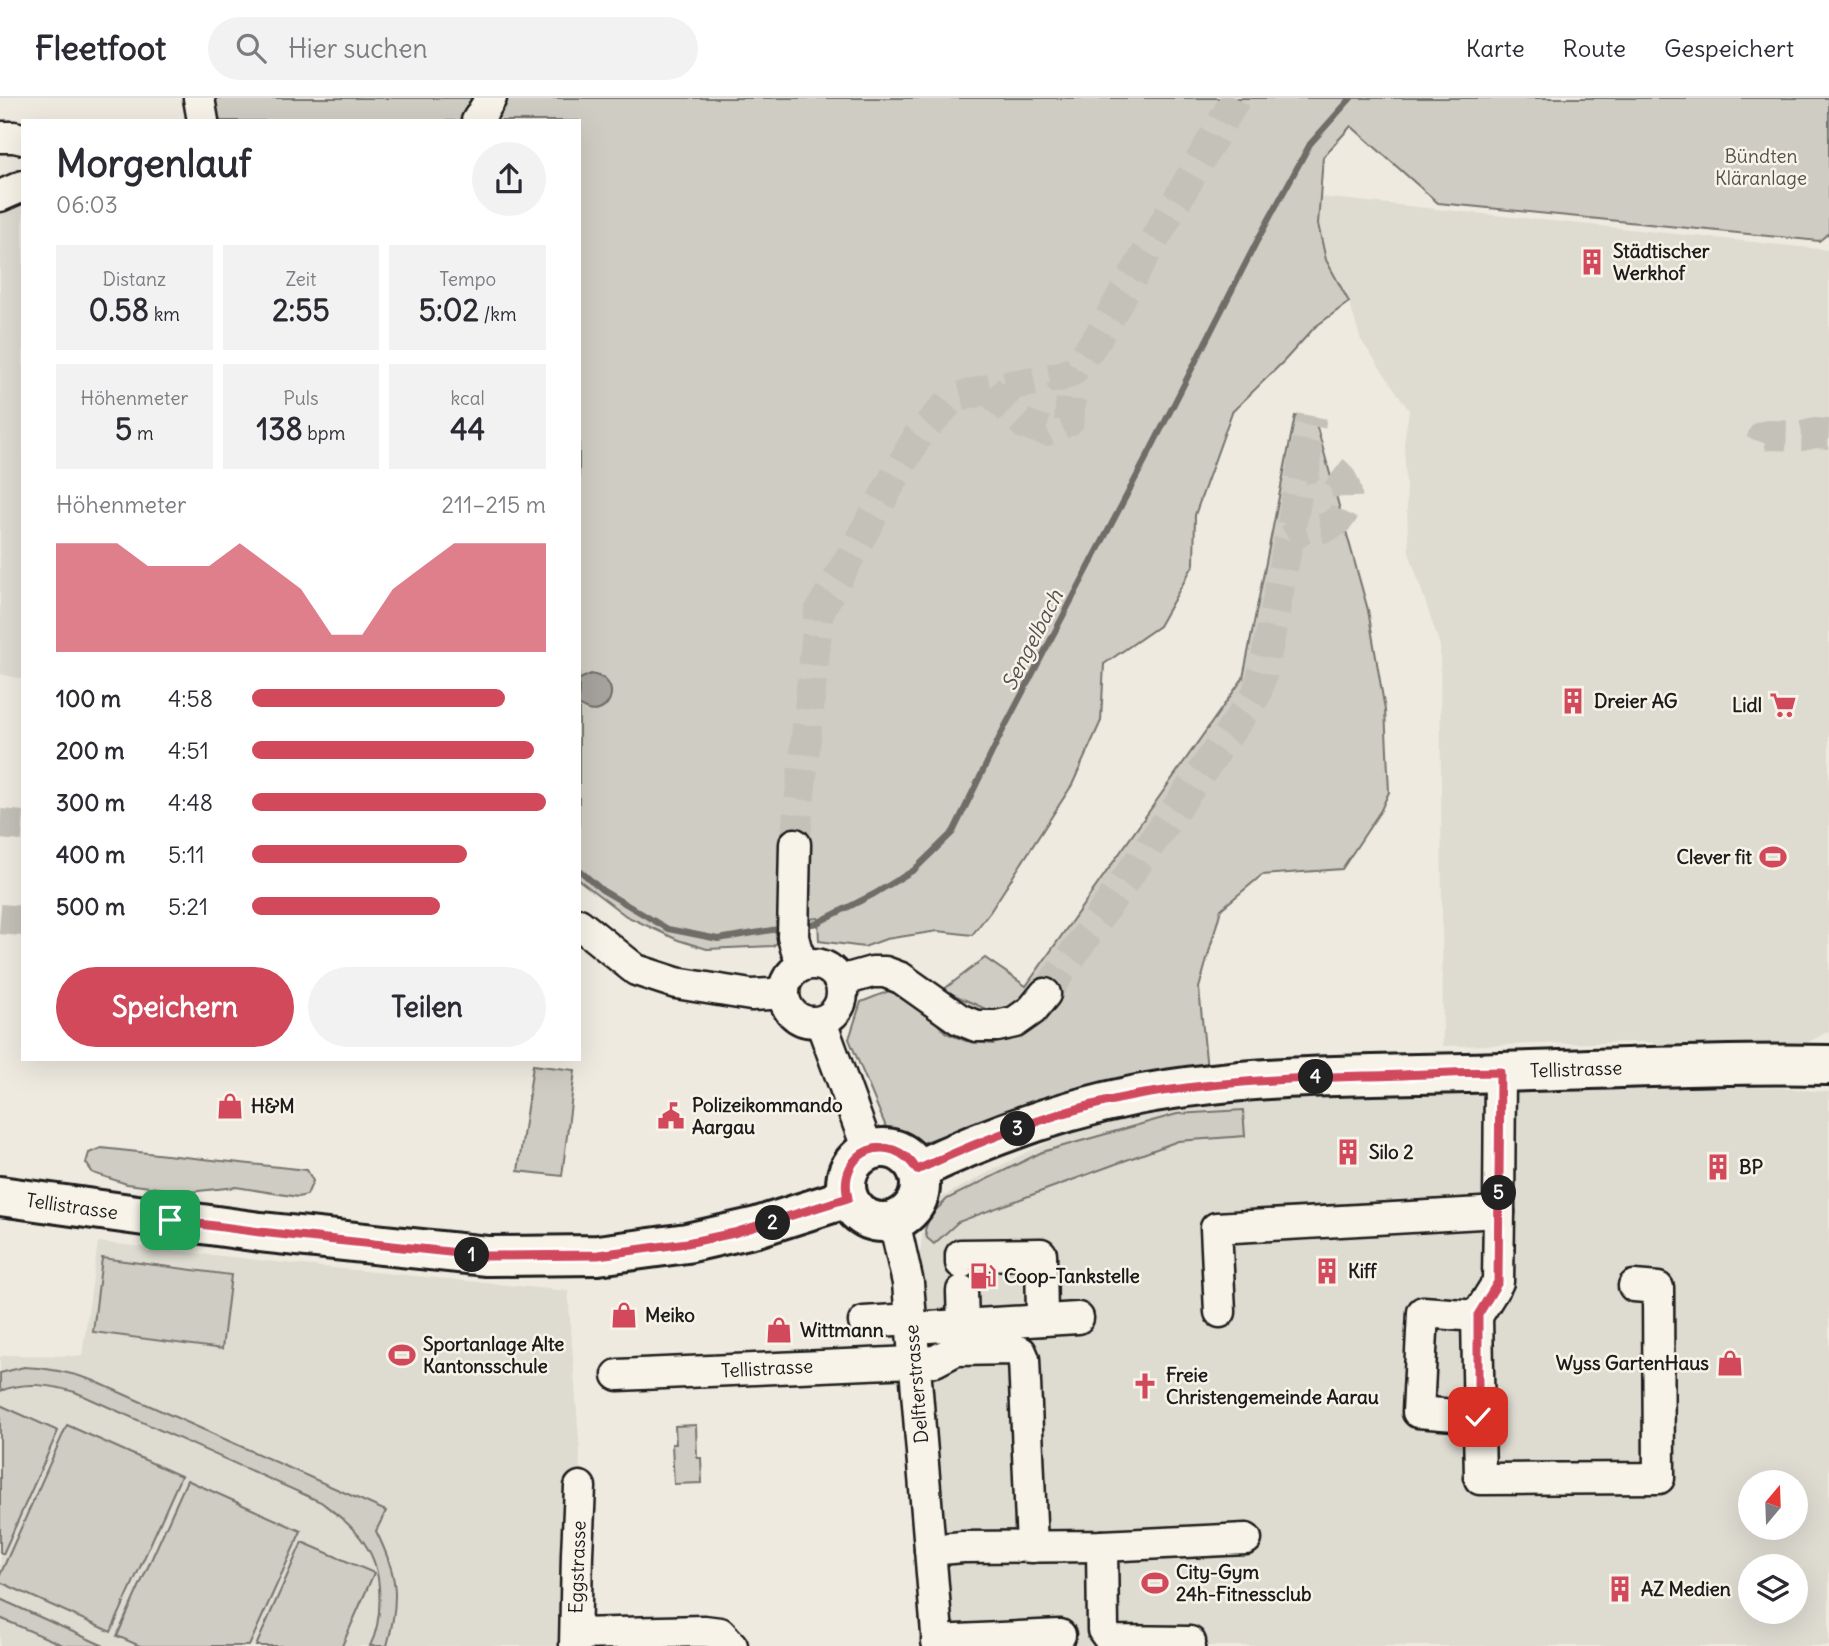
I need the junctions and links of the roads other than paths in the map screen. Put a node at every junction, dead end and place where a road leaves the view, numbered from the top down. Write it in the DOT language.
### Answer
graph roads {
  1 [pos="199,98"];
  2 [pos="491,98"];
  3 [pos="203,119"];
  4 [pos="478,119"];
  5 [pos="0,137"];
  6 [pos="21,139"];
  7 [pos="21,187"];
  8 [pos="0,196"];
  9 [pos="795,844"];
  10 [pos="581,926"];
  11 [pos="803,965"];
  12 [pos="840,981"];
  13 [pos="784,991"];
  14 [pos="1045,994"];
  15 [pos="821,1021"];
  16 [pos="1829,1065"];
  17 [pos="1500,1072"];
  18 [pos="868,1150"];
  19 [pos="917,1170"];
  20 [pos="0,1196"];
  21 [pos="848,1198"];
  22 [pos="1499,1212"];
  23 [pos="894,1221"];
  24 [pos="1634,1286"];
  25 [pos="1220,1312"];
  26 [pos="1478,1315"];
  27 [pos="1078,1318"];
  28 [pos="1042,1320"];
  29 [pos="864,1322"];
  30 [pos="911,1324"];
  31 [pos="963,1325"];
  32 [pos="915,1362"];
  33 [pos="618,1375"];
  34 [pos="1478,1417"];
  35 [pos="580,1487"];
  36 [pos="1246,1539"];
  37 [pos="1102,1546"];
  38 [pos="1032,1547"];
  39 [pos="930,1550"];
  40 [pos="1060,1636"];
  41 [pos="575,1640"];
  42 [pos="1190,1642"];
  43 [pos="937,1644"];
  44 [pos="733,1646"];
  1 -- 3 [label="street"];
  2 -- 4 [label="street"];
  5 -- 6 [label="street"];
  7 -- 8 [label="street"];
  9 -- 11 [label="street"];
  10 -- 13 [label="street"];
  11 -- 12 [label="street"];
  11 -- 13 [label="street"];
  12 -- 14 [label="street"];
  12 -- 15 [label="street"];
  13 -- 15 [label="street"];
  15 -- 18 [label="street"];
  16 -- 17 [label="main road, Tellistrasse"];
  17 -- 19 [label="main road, Tellistrasse"];
  17 -- 22 [label="street"];
  18 -- 19 [label="main road"];
  18 -- 21 [label="main road"];
  19 -- 23 [label="main road"];
  20 -- 21 [label="main road, Tellistrasse"];
  21 -- 23 [label="main road"];
  22 -- 25 [label="street"];
  22 -- 26 [label="street"];
  23 -- 30 [label="street, Delfterstrasse"];
  24 -- 34 [label="street"];
  26 -- 34 [label="street"];
  26 -- 34 [label="street"];
  27 -- 28 [label="street"];
  28 -- 31 [label="street"];
  28 -- 31 [label="street"];
  29 -- 30 [label="street"];
  30 -- 31 [label="street"];
  30 -- 32 [label="street, Delfterstrasse"];
  32 -- 33 [label="street, Tellistrasse"];
  32 -- 38 [label="street, Tellistrasse"];
  32 -- 39 [label="street, Delfterstrasse"];
  35 -- 41 [label="street, Eggstrasse"];
  36 -- 37 [label="street"];
  37 -- 38 [label="street"];
  37 -- 42 [label="street"];
  38 -- 39 [label="street"];
  39 -- 43 [label="street, Delfterstrasse"];
  40 -- 43 [label="street"];
  41 -- 44 [label="street"];
}
